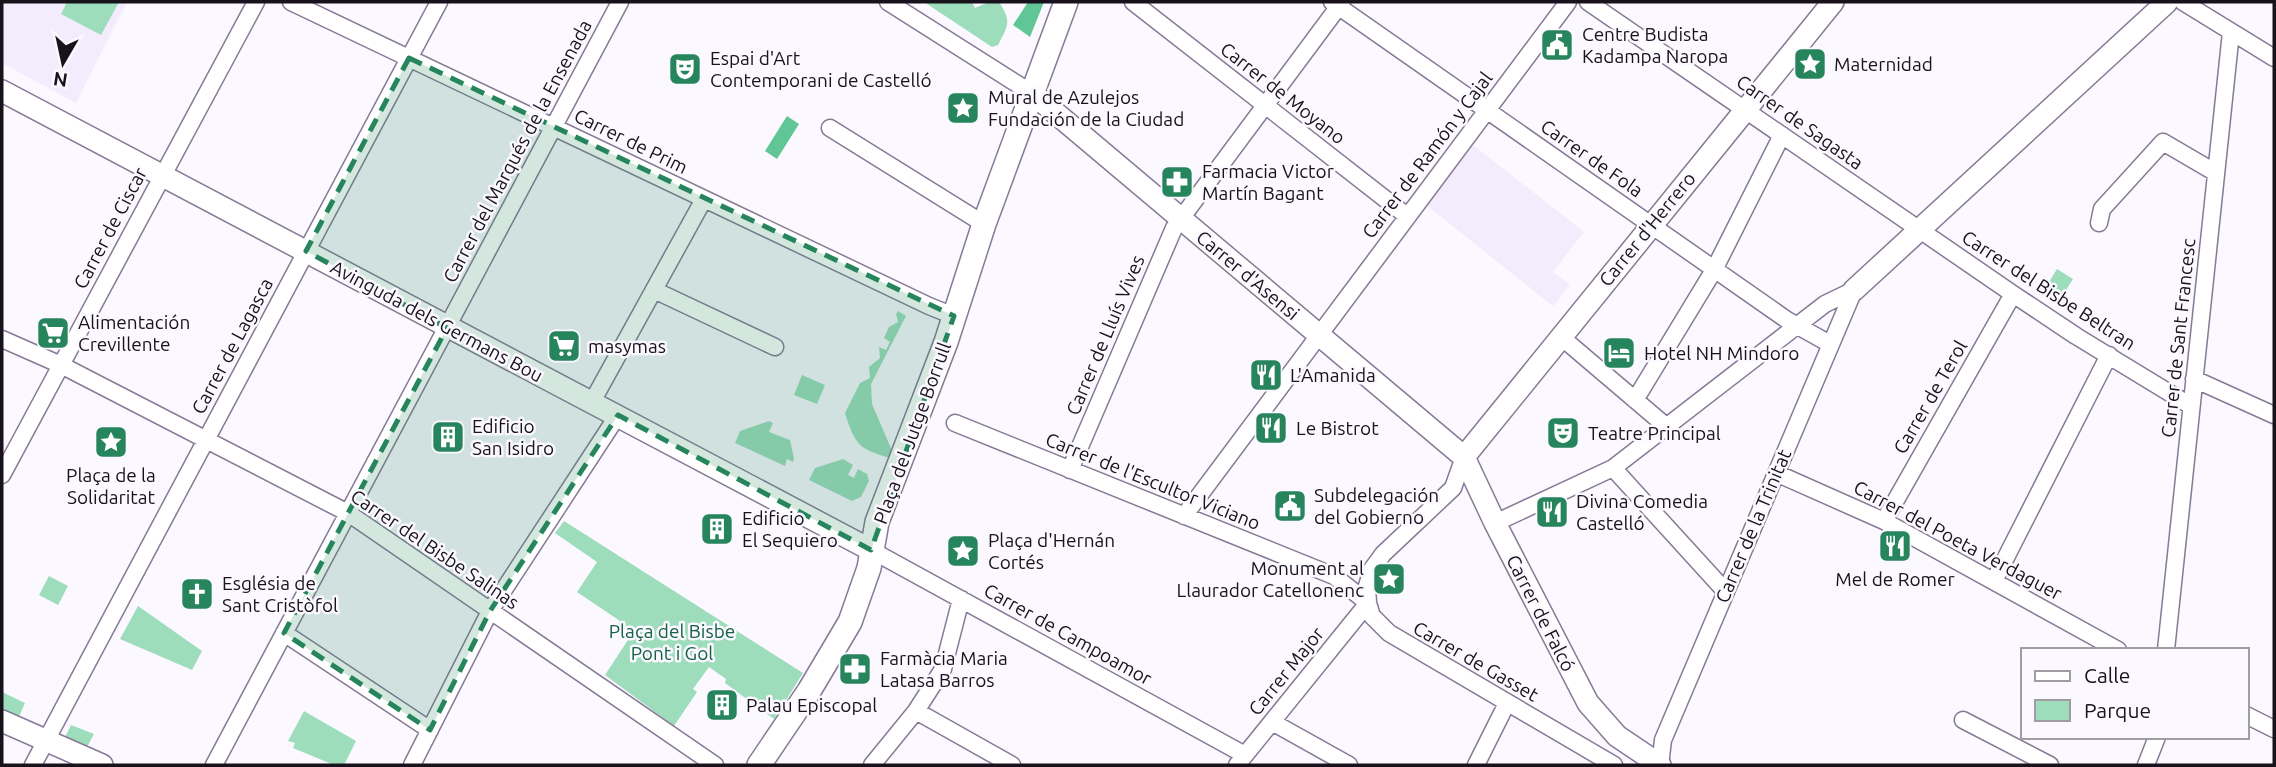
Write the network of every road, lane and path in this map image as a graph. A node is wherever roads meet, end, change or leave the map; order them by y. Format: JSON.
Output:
{"nodes":[{"id":1,"x":257,"y":2,"type":"edge"},
{"id":2,"x":291,"y":2,"type":"edge"},
{"id":3,"x":439,"y":2,"type":"edge"},
{"id":4,"x":620,"y":2,"type":"edge"},
{"id":5,"x":888,"y":2,"type":"edge"},
{"id":6,"x":1066,"y":2,"type":"edge"},
{"id":7,"x":1133,"y":2,"type":"edge"},
{"id":8,"x":1568,"y":2,"type":"edge"},
{"id":9,"x":1588,"y":2,"type":"edge"},
{"id":10,"x":1833,"y":2,"type":"edge"},
{"id":11,"x":2167,"y":2,"type":"edge"},
{"id":12,"x":2183,"y":2,"type":"edge"},
{"id":13,"x":1338,"y":3,"type":"edge"},
{"id":14,"x":2231,"y":32,"type":"junction"},
{"id":15,"x":410,"y":58,"type":"junction"},
{"id":16,"x":2274,"y":58,"type":"edge"},
{"id":17,"x":2,"y":91,"type":"edge"},
{"id":18,"x":1033,"y":94,"type":"junction"},
{"id":19,"x":1266,"y":105,"type":"junction"},
{"id":20,"x":1745,"y":109,"type":"junction"},
{"id":21,"x":1487,"y":110,"type":"junction"},
{"id":22,"x":553,"y":127,"type":"junction"},
{"id":23,"x":830,"y":128,"type":"dead end"},
{"id":24,"x":1782,"y":135,"type":"junction"},
{"id":25,"x":2216,"y":173,"type":"junction"},
{"id":26,"x":162,"y":176,"type":"junction"},
{"id":27,"x":704,"y":199,"type":"junction"},
{"id":28,"x":1407,"y":216,"type":"junction"},
{"id":29,"x":1181,"y":219,"type":"junction"},
{"id":30,"x":2099,"y":223,"type":"dead end"},
{"id":31,"x":984,"y":225,"type":"junction"},
{"id":32,"x":1651,"y":225,"type":"junction"},
{"id":33,"x":1919,"y":230,"type":"junction"},
{"id":34,"x":306,"y":251,"type":"junction"},
{"id":35,"x":1714,"y":270,"type":"junction"},
{"id":36,"x":654,"y":290,"type":"junction"},
{"id":37,"x":1854,"y":290,"type":"junction"},
{"id":38,"x":2013,"y":294,"type":"junction"},
{"id":39,"x":954,"y":316,"type":"junction"},
{"id":40,"x":1796,"y":327,"type":"junction"},
{"id":41,"x":446,"y":328,"type":"junction"},
{"id":42,"x":1318,"y":334,"type":"junction"},
{"id":43,"x":1560,"y":336,"type":"junction"},
{"id":44,"x":2,"y":339,"type":"edge"},
{"id":45,"x":1830,"y":344,"type":"junction"},
{"id":46,"x":775,"y":347,"type":"dead end"},
{"id":47,"x":2109,"y":355,"type":"junction"},
{"id":48,"x":61,"y":365,"type":"junction"},
{"id":49,"x":2194,"y":379,"type":"junction"},
{"id":50,"x":1635,"y":400,"type":"junction"},
{"id":51,"x":592,"y":402,"type":"junction"},
{"id":52,"x":2191,"y":406,"type":"junction"},
{"id":53,"x":618,"y":415,"type":"junction"},
{"id":54,"x":2274,"y":415,"type":"edge"},
{"id":55,"x":955,"y":424,"type":"dead end"},
{"id":56,"x":1667,"y":427,"type":"junction"},
{"id":57,"x":205,"y":441,"type":"junction"},
{"id":58,"x":1464,"y":457,"type":"junction"},
{"id":59,"x":1613,"y":468,"type":"junction"},
{"id":60,"x":1070,"y":470,"type":"junction"},
{"id":61,"x":1776,"y":473,"type":"junction"},
{"id":62,"x":2,"y":475,"type":"edge"},
{"id":63,"x":348,"y":513,"type":"junction"},
{"id":64,"x":1184,"y":516,"type":"junction"},
{"id":65,"x":1884,"y":521,"type":"junction"},
{"id":66,"x":1495,"y":523,"type":"junction"},
{"id":67,"x":871,"y":550,"type":"junction"},
{"id":68,"x":1994,"y":581,"type":"junction"},
{"id":69,"x":1726,"y":592,"type":"junction"},
{"id":70,"x":961,"y":599,"type":"junction"},
{"id":71,"x":1368,"y":603,"type":"junction"},
{"id":72,"x":490,"y":611,"type":"junction"},
{"id":73,"x":284,"y":633,"type":"junction"},
{"id":74,"x":2114,"y":648,"type":"edge"},
{"id":75,"x":2166,"y":648,"type":"edge"},
{"id":76,"x":1507,"y":703,"type":"junction"},
{"id":77,"x":916,"y":711,"type":"junction"},
{"id":78,"x":2248,"y":717,"type":"edge"},
{"id":79,"x":1963,"y":720,"type":"dead end"},
{"id":80,"x":2,"y":721,"type":"edge"},
{"id":81,"x":1272,"y":722,"type":"junction"},
{"id":82,"x":2274,"y":729,"type":"edge"},
{"id":83,"x":430,"y":730,"type":"junction"},
{"id":84,"x":2156,"y":739,"type":"edge"},
{"id":85,"x":46,"y":740,"type":"junction"},
{"id":86,"x":1241,"y":760,"type":"edge"},
{"id":87,"x":33,"y":765,"type":"edge"},
{"id":88,"x":102,"y":765,"type":"edge"},
{"id":89,"x":214,"y":765,"type":"edge"},
{"id":90,"x":412,"y":765,"type":"edge"},
{"id":91,"x":715,"y":765,"type":"edge"},
{"id":92,"x":759,"y":765,"type":"edge"},
{"id":93,"x":872,"y":765,"type":"edge"},
{"id":94,"x":1012,"y":765,"type":"edge"},
{"id":95,"x":1349,"y":765,"type":"edge"},
{"id":96,"x":1476,"y":765,"type":"edge"},
{"id":97,"x":1614,"y":765,"type":"edge"},
{"id":98,"x":1660,"y":765,"type":"edge"},
{"id":99,"x":2050,"y":765,"type":"edge"},
{"id":100,"x":2146,"y":765,"type":"edge"}],
"edges":[{"from":1,"to":26,"type":"street","name":"Carrer de Ciscar"},
{"from":2,"to":15,"type":"street","name":"Carrer de Prim"},
{"from":3,"to":15,"type":"street","name":"Carrer de Lagasca"},
{"from":4,"to":22,"type":"street","name":"Carrer del Marqués de la Ensenada"},
{"from":5,"to":18,"type":"street"},
{"from":6,"to":18,"type":"main road","name":"Plaça del Jutge Borrull"},
{"from":7,"to":19,"type":"street","name":"Carrer de Moyano"},
{"from":8,"to":21,"type":"street","name":"Carrer de Ramón y Cajal"},
{"from":9,"to":20,"type":"street","name":"Carrer de Sagasta"},
{"from":10,"to":20,"type":"street","name":"Carrer d'Herrero"},
{"from":11,"to":33,"type":"street","name":"Carrer de la Trinitat"},
{"from":12,"to":14,"type":"street"},
{"from":13,"to":19,"type":"street","name":"Carrer de Lluís Vives"},
{"from":13,"to":21,"type":"street","name":"Carrer de Fola"},
{"from":14,"to":16,"type":"street"},
{"from":14,"to":25,"type":"street","name":"Carrer de Sant Francesc"},
{"from":15,"to":22,"type":"street","name":"Carrer de Prim"},
{"from":15,"to":34,"type":"street","name":"Carrer de Lagasca"},
{"from":17,"to":26,"type":"street","name":"Avinguda dels Germans Bou"},
{"from":18,"to":29,"type":"street","name":"Carrer d'Asensi"},
{"from":18,"to":31,"type":"main road","name":"Plaça del Jutge Borrull"},
{"from":19,"to":28,"type":"street","name":"Carrer de Moyano"},
{"from":19,"to":29,"type":"street","name":"Carrer de Lluís Vives"},
{"from":20,"to":24,"type":"street","name":"Carrer de Sagasta"},
{"from":20,"to":32,"type":"street","name":"Carrer d'Herrero"},
{"from":21,"to":28,"type":"street","name":"Carrer de Ramón y Cajal"},
{"from":21,"to":32,"type":"street","name":"Carrer de Fola"},
{"from":22,"to":27,"type":"street","name":"Carrer de Prim"},
{"from":22,"to":41,"type":"street","name":"Carrer del Marqués de la Ensenada"},
{"from":23,"to":31,"type":"street"},
{"from":24,"to":33,"type":"street","name":"Carrer de Sagasta"},
{"from":24,"to":35,"type":"street"},
{"from":25,"to":30,"type":"street"},
{"from":25,"to":49,"type":"street","name":"Carrer de Sant Francesc"},
{"from":26,"to":34,"type":"street","name":"Avinguda dels Germans Bou"},
{"from":26,"to":48,"type":"street","name":"Carrer de Ciscar"},
{"from":27,"to":36,"type":"street"},
{"from":27,"to":39,"type":"street","name":"Carrer de Prim"},
{"from":28,"to":42,"type":"street","name":"Carrer de Ramón y Cajal"},
{"from":29,"to":42,"type":"street","name":"Carrer d'Asensi"},
{"from":29,"to":60,"type":"street","name":"Carrer de Lluís Vives"},
{"from":31,"to":39,"type":"main road","name":"Plaça del Jutge Borrull"},
{"from":32,"to":35,"type":"street","name":"Carrer de Fola"},
{"from":32,"to":43,"type":"street","name":"Carrer d'Herrero"},
{"from":33,"to":37,"type":"street","name":"Carrer de la Trinitat"},
{"from":33,"to":38,"type":"street","name":"Carrer del Bisbe Beltran"},
{"from":34,"to":41,"type":"street","name":"Avinguda dels Germans Bou"},
{"from":34,"to":57,"type":"street","name":"Carrer de Lagasca"},
{"from":35,"to":40,"type":"street","name":"Carrer de Fola"},
{"from":35,"to":50,"type":"street"},
{"from":36,"to":46,"type":"street"},
{"from":36,"to":51,"type":"street"},
{"from":37,"to":40,"type":"street","name":"Carrer de la Trinitat"},
{"from":37,"to":45,"type":"street","name":"Carrer de la Trinitat"},
{"from":38,"to":47,"type":"street","name":"Carrer del Bisbe Beltran"},
{"from":38,"to":65,"type":"street","name":"Carrer de Terol"},
{"from":39,"to":67,"type":"main road","name":"Plaça del Jutge Borrull"},
{"from":40,"to":45,"type":"street","name":"Carrer de Fola"},
{"from":40,"to":56,"type":"street","name":"Carrer de la Trinitat"},
{"from":41,"to":51,"type":"street","name":"Avinguda dels Germans Bou"},
{"from":41,"to":63,"type":"street","name":"Carrer del Marqués de la Ensenada"},
{"from":42,"to":58,"type":"street","name":"Carrer d'Asensi"},
{"from":42,"to":64,"type":"street","name":"Carrer de Ramón y Cajal"},
{"from":43,"to":50,"type":"street"},
{"from":43,"to":58,"type":"street","name":"Carrer d'Herrero"},
{"from":44,"to":48,"type":"street","name":"Carrer del Bisbe Salinas"},
{"from":45,"to":61,"type":"street","name":"Carrer de la Trinitat"},
{"from":47,"to":52,"type":"street","name":"Carrer del Bisbe Beltran"},
{"from":47,"to":68,"type":"street"},
{"from":48,"to":57,"type":"street","name":"Carrer del Bisbe Salinas"},
{"from":48,"to":62,"type":"street","name":"Carrer de Ciscar"},
{"from":49,"to":52,"type":"street","name":"Carrer de Sant Francesc"},
{"from":49,"to":54,"type":"street"},
{"from":50,"to":56,"type":"street"},
{"from":51,"to":53,"type":"street","name":"Avinguda dels Germans Bou"},
{"from":52,"to":75,"type":"street","name":"Carrer de Sant Francesc"},
{"from":53,"to":67,"type":"street","name":"Avinguda dels Germans Bou"},
{"from":53,"to":72,"type":"street"},
{"from":55,"to":60,"type":"street","name":"Carrer de l'Escultor Viciano"},
{"from":56,"to":59,"type":"street","name":"Carrer de la Trinitat"},
{"from":57,"to":63,"type":"street","name":"Carrer del Bisbe Salinas"},
{"from":57,"to":85,"type":"street","name":"Carrer de Lagasca"},
{"from":58,"to":66,"type":"street","name":"Carrer de Falcó"},
{"from":58,"to":71,"type":"street"},
{"from":59,"to":66,"type":"street","name":"Carrer de la Trinitat"},
{"from":59,"to":69,"type":"street"},
{"from":60,"to":64,"type":"street","name":"Carrer de l'Escultor Viciano"},
{"from":61,"to":65,"type":"street","name":"Carrer del Poeta Verdaguer"},
{"from":61,"to":69,"type":"street","name":"Carrer de la Trinitat"},
{"from":63,"to":72,"type":"street","name":"Carrer del Bisbe Salinas"},
{"from":63,"to":73,"type":"street","name":"Carrer del Marqués de la Ensenada"},
{"from":64,"to":71,"type":"street","name":"Carrer de l'Escultor Viciano"},
{"from":65,"to":68,"type":"street","name":"Carrer del Poeta Verdaguer"},
{"from":66,"to":98,"type":"street","name":"Carrer de Falcó"},
{"from":67,"to":70,"type":"street","name":"Carrer de Campoamor"},
{"from":67,"to":92,"type":"main road","name":"Plaça del Jutge Borrull"},
{"from":68,"to":74,"type":"street","name":"Carrer del Poeta Verdaguer"},
{"from":69,"to":98,"type":"street","name":"Carrer de la Trinitat"},
{"from":70,"to":77,"type":"street"},
{"from":70,"to":86,"type":"street","name":"Carrer de Campoamor"},
{"from":71,"to":76,"type":"street","name":"Carrer de Gasset"},
{"from":71,"to":81,"type":"street","name":"Carrer Major"},
{"from":72,"to":83,"type":"street"},
{"from":72,"to":91,"type":"street","name":"Carrer del Bisbe Salinas"},
{"from":73,"to":83,"type":"street"},
{"from":73,"to":89,"type":"street","name":"Carrer del Marqués de la Ensenada"},
{"from":76,"to":96,"type":"street"},
{"from":76,"to":97,"type":"street","name":"Carrer de Gasset"},
{"from":77,"to":93,"type":"street"},
{"from":77,"to":94,"type":"street"},
{"from":78,"to":82,"type":"street"},
{"from":79,"to":99,"type":"street"},
{"from":80,"to":85,"type":"street"},
{"from":81,"to":86,"type":"street","name":"Carrer Major"},
{"from":81,"to":95,"type":"street"},
{"from":83,"to":90,"type":"street"},
{"from":84,"to":100,"type":"street"},
{"from":85,"to":87,"type":"street","name":"Carrer de Lagasca"},
{"from":85,"to":88,"type":"street"}]}
